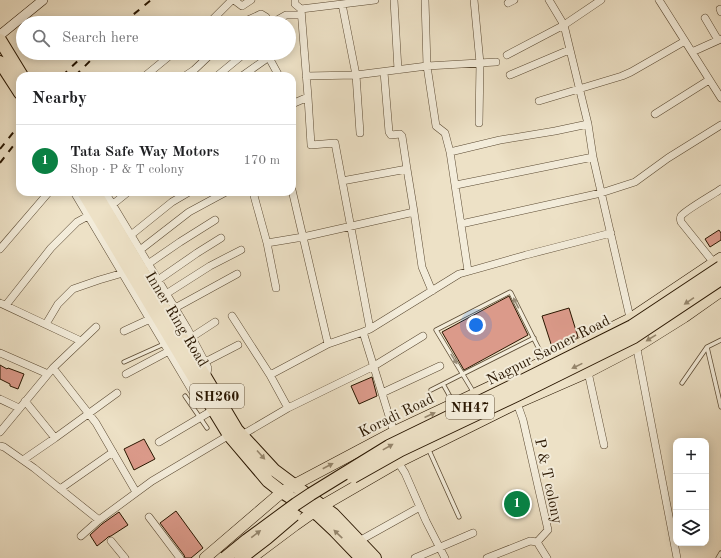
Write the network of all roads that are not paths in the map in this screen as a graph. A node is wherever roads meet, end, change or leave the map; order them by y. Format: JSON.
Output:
{"nodes":[{"id":1,"x":43,"y":0,"type":"edge"},
{"id":2,"x":233,"y":0,"type":"edge"},
{"id":3,"x":251,"y":0,"type":"edge"},
{"id":4,"x":295,"y":0,"type":"edge"},
{"id":5,"x":375,"y":0,"type":"edge"},
{"id":6,"x":394,"y":0,"type":"edge"},
{"id":7,"x":425,"y":0,"type":"edge"},
{"id":8,"x":474,"y":0,"type":"edge"},
{"id":9,"x":549,"y":0,"type":"edge"},
{"id":10,"x":601,"y":0,"type":"edge"},
{"id":11,"x":659,"y":0,"type":"edge"},
{"id":12,"x":364,"y":1,"type":"edge"},
{"id":13,"x":342,"y":4,"type":"junction"},
{"id":14,"x":301,"y":12,"type":"junction"},
{"id":15,"x":23,"y":16,"type":"edge"},
{"id":16,"x":216,"y":16,"type":"edge"},
{"id":17,"x":284,"y":16,"type":"edge"},
{"id":18,"x":705,"y":18,"type":"dead end"},
{"id":19,"x":16,"y":21,"type":"edge"},
{"id":20,"x":564,"y":25,"type":"junction"},
{"id":21,"x":1,"y":33,"type":"edge"},
{"id":22,"x":719,"y":39,"type":"edge"},
{"id":23,"x":685,"y":41,"type":"junction"},
{"id":24,"x":569,"y":50,"type":"junction"},
{"id":25,"x":692,"y":52,"type":"junction"},
{"id":26,"x":507,"y":55,"type":"dead end"},
{"id":27,"x":164,"y":60,"type":"edge"},
{"id":28,"x":205,"y":60,"type":"edge"},
{"id":29,"x":236,"y":60,"type":"edge"},
{"id":30,"x":262,"y":60,"type":"edge"},
{"id":31,"x":271,"y":60,"type":"edge"},
{"id":32,"x":0,"y":62,"type":"edge"},
{"id":33,"x":480,"y":62,"type":"junction"},
{"id":34,"x":496,"y":62,"type":"dead end"},
{"id":35,"x":427,"y":66,"type":"junction"},
{"id":36,"x":398,"y":70,"type":"junction"},
{"id":37,"x":20,"y":72,"type":"edge"},
{"id":38,"x":150,"y":72,"type":"edge"},
{"id":39,"x":191,"y":72,"type":"edge"},
{"id":40,"x":222,"y":72,"type":"edge"},
{"id":41,"x":247,"y":72,"type":"edge"},
{"id":42,"x":277,"y":72,"type":"edge"},
{"id":43,"x":384,"y":72,"type":"junction"},
{"id":44,"x":510,"y":74,"type":"dead end"},
{"id":45,"x":356,"y":75,"type":"junction"},
{"id":46,"x":306,"y":76,"type":"junction"},
{"id":47,"x":709,"y":80,"type":"junction"},
{"id":48,"x":16,"y":87,"type":"edge"},
{"id":49,"x":579,"y":89,"type":"junction"},
{"id":50,"x":308,"y":97,"type":"junction"},
{"id":51,"x":721,"y":98,"type":"edge"},
{"id":52,"x":538,"y":101,"type":"dead end"},
{"id":53,"x":296,"y":102,"type":"edge"},
{"id":54,"x":655,"y":114,"type":"dead end"},
{"id":55,"x":479,"y":123,"type":"dead end"},
{"id":56,"x":588,"y":124,"type":"junction"},
{"id":57,"x":721,"y":125,"type":"edge"},
{"id":58,"x":360,"y":133,"type":"dead end"},
{"id":59,"x":450,"y":152,"type":"junction"},
{"id":60,"x":593,"y":157,"type":"junction"},
{"id":61,"x":407,"y":169,"type":"junction"},
{"id":62,"x":342,"y":181,"type":"junction"},
{"id":63,"x":456,"y":185,"type":"junction"},
{"id":64,"x":721,"y":190,"type":"edge"},
{"id":65,"x":601,"y":193,"type":"junction"},
{"id":66,"x":46,"y":196,"type":"edge"},
{"id":67,"x":76,"y":196,"type":"edge"},
{"id":68,"x":86,"y":196,"type":"edge"},
{"id":69,"x":97,"y":196,"type":"edge"},
{"id":70,"x":107,"y":196,"type":"edge"},
{"id":71,"x":123,"y":196,"type":"edge"},
{"id":72,"x":182,"y":196,"type":"edge"},
{"id":73,"x":219,"y":196,"type":"edge"},
{"id":74,"x":254,"y":196,"type":"edge"},
{"id":75,"x":293,"y":196,"type":"edge"},
{"id":76,"x":112,"y":205,"type":"junction"},
{"id":77,"x":414,"y":212,"type":"junction"},
{"id":78,"x":88,"y":216,"type":"junction"},
{"id":79,"x":215,"y":220,"type":"dead end"},
{"id":80,"x":461,"y":224,"type":"junction"},
{"id":81,"x":350,"y":226,"type":"junction"},
{"id":82,"x":611,"y":233,"type":"junction"},
{"id":83,"x":131,"y":235,"type":"junction"},
{"id":84,"x":303,"y":237,"type":"junction"},
{"id":85,"x":221,"y":238,"type":"dead end"},
{"id":86,"x":266,"y":243,"type":"junction"},
{"id":87,"x":0,"y":249,"type":"edge"},
{"id":88,"x":140,"y":250,"type":"junction"},
{"id":89,"x":241,"y":250,"type":"dead end"},
{"id":90,"x":719,"y":263,"type":"edge"},
{"id":91,"x":148,"y":264,"type":"junction"},
{"id":92,"x":468,"y":272,"type":"junction"},
{"id":93,"x":123,"y":273,"type":"junction"},
{"id":94,"x":237,"y":274,"type":"dead end"},
{"id":95,"x":721,"y":279,"type":"edge"},
{"id":96,"x":158,"y":280,"type":"junction"},
{"id":97,"x":276,"y":288,"type":"dead end"},
{"id":98,"x":432,"y":291,"type":"junction"},
{"id":99,"x":721,"y":292,"type":"edge"},
{"id":100,"x":156,"y":296,"type":"junction"},
{"id":101,"x":3,"y":304,"type":"edge"},
{"id":102,"x":175,"y":308,"type":"junction"},
{"id":103,"x":232,"y":316,"type":"dead end"},
{"id":104,"x":630,"y":318,"type":"junction"},
{"id":105,"x":150,"y":319,"type":"junction"},
{"id":106,"x":215,"y":322,"type":"dead end"},
{"id":107,"x":46,"y":324,"type":"junction"},
{"id":108,"x":96,"y":327,"type":"dead end"},
{"id":109,"x":367,"y":330,"type":"junction"},
{"id":110,"x":124,"y":331,"type":"dead end"},
{"id":111,"x":423,"y":336,"type":"dead end"},
{"id":112,"x":192,"y":337,"type":"junction"},
{"id":113,"x":534,"y":338,"type":"junction"},
{"id":114,"x":721,"y":340,"type":"edge"},
{"id":115,"x":82,"y":341,"type":"junction"},
{"id":116,"x":165,"y":344,"type":"junction"},
{"id":117,"x":328,"y":344,"type":"junction"},
{"id":118,"x":238,"y":345,"type":"dead end"},
{"id":119,"x":636,"y":347,"type":"junction"},
{"id":120,"x":707,"y":347,"type":"junction"},
{"id":121,"x":169,"y":351,"type":"junction"},
{"id":122,"x":0,"y":353,"type":"edge"},
{"id":123,"x":546,"y":361,"type":"junction"},
{"id":124,"x":124,"y":362,"type":"dead end"},
{"id":125,"x":205,"y":362,"type":"junction"},
{"id":126,"x":374,"y":366,"type":"junction"},
{"id":127,"x":440,"y":366,"type":"dead end"},
{"id":128,"x":53,"y":368,"type":"junction"},
{"id":129,"x":588,"y":372,"type":"junction"},
{"id":130,"x":463,"y":373,"type":"junction"},
{"id":131,"x":48,"y":374,"type":"junction"},
{"id":132,"x":126,"y":374,"type":"dead end"},
{"id":133,"x":270,"y":375,"type":"junction"},
{"id":134,"x":206,"y":378,"type":"junction"},
{"id":135,"x":682,"y":383,"type":"dead end"},
{"id":136,"x":443,"y":384,"type":"junction"},
{"id":137,"x":431,"y":390,"type":"dead end"},
{"id":138,"x":117,"y":393,"type":"dead end"},
{"id":139,"x":382,"y":393,"type":"junction"},
{"id":140,"x":475,"y":394,"type":"junction"},
{"id":141,"x":185,"y":396,"type":"dead end"},
{"id":142,"x":0,"y":399,"type":"edge"},
{"id":143,"x":26,"y":401,"type":"junction"},
{"id":144,"x":454,"y":403,"type":"junction"},
{"id":145,"x":517,"y":403,"type":"junction"},
{"id":146,"x":211,"y":406,"type":"junction"},
{"id":147,"x":721,"y":407,"type":"edge"},
{"id":148,"x":19,"y":408,"type":"junction"},
{"id":149,"x":288,"y":408,"type":"junction"},
{"id":150,"x":89,"y":414,"type":"junction"},
{"id":151,"x":200,"y":418,"type":"junction"},
{"id":152,"x":207,"y":428,"type":"dead end"},
{"id":153,"x":398,"y":430,"type":"junction"},
{"id":154,"x":0,"y":432,"type":"edge"},
{"id":155,"x":236,"y":433,"type":"junction"},
{"id":156,"x":55,"y":438,"type":"junction"},
{"id":157,"x":159,"y":442,"type":"dead end"},
{"id":158,"x":604,"y":445,"type":"dead end"},
{"id":159,"x":0,"y":446,"type":"edge"},
{"id":160,"x":423,"y":450,"type":"junction"},
{"id":161,"x":113,"y":452,"type":"junction"},
{"id":162,"x":23,"y":460,"type":"junction"},
{"id":163,"x":398,"y":462,"type":"junction"},
{"id":164,"x":294,"y":485,"type":"junction"},
{"id":165,"x":60,"y":489,"type":"junction"},
{"id":166,"x":136,"y":492,"type":"junction"},
{"id":167,"x":282,"y":492,"type":"junction"},
{"id":168,"x":270,"y":502,"type":"junction"},
{"id":169,"x":420,"y":508,"type":"junction"},
{"id":170,"x":318,"y":509,"type":"junction"},
{"id":171,"x":458,"y":516,"type":"dead end"},
{"id":172,"x":149,"y":517,"type":"dead end"},
{"id":173,"x":99,"y":520,"type":"junction"},
{"id":174,"x":295,"y":525,"type":"junction"},
{"id":175,"x":473,"y":533,"type":"dead end"},
{"id":176,"x":81,"y":536,"type":"dead end"},
{"id":177,"x":111,"y":540,"type":"dead end"},
{"id":178,"x":359,"y":541,"type":"junction"},
{"id":179,"x":537,"y":542,"type":"junction"},
{"id":180,"x":439,"y":547,"type":"junction"},
{"id":181,"x":721,"y":553,"type":"edge"},
{"id":182,"x":255,"y":557,"type":"edge"},
{"id":183,"x":125,"y":558,"type":"edge"},
{"id":184,"x":180,"y":558,"type":"edge"},
{"id":185,"x":205,"y":558,"type":"edge"},
{"id":186,"x":225,"y":558,"type":"edge"},
{"id":187,"x":241,"y":558,"type":"edge"},
{"id":188,"x":362,"y":558,"type":"edge"},
{"id":189,"x":375,"y":558,"type":"edge"},
{"id":190,"x":415,"y":558,"type":"edge"},
{"id":191,"x":445,"y":558,"type":"edge"},
{"id":192,"x":487,"y":558,"type":"edge"},
{"id":193,"x":547,"y":558,"type":"edge"},
{"id":194,"x":677,"y":558,"type":"edge"},
{"id":195,"x":718,"y":558,"type":"edge"}],
"edges":[{"from":1,"to":15,"type":"street"},
{"from":2,"to":3,"type":"street"},
{"from":2,"to":16,"type":"street"},
{"from":4,"to":14,"type":"street"},
{"from":5,"to":12,"type":"street"},
{"from":6,"to":36,"type":"street"},
{"from":7,"to":35,"type":"street"},
{"from":8,"to":33,"type":"street"},
{"from":9,"to":20,"type":"street"},
{"from":10,"to":20,"type":"street"},
{"from":11,"to":23,"type":"street"},
{"from":12,"to":13,"type":"street"},
{"from":13,"to":14,"type":"street"},
{"from":13,"to":45,"type":"street"},
{"from":14,"to":17,"type":"street"},
{"from":14,"to":46,"type":"street"},
{"from":18,"to":22,"type":"street"},
{"from":19,"to":21,"type":"street"},
{"from":20,"to":24,"type":"street"},
{"from":20,"to":26,"type":"street"},
{"from":21,"to":37,"type":"highway"},
{"from":22,"to":25,"type":"street"},
{"from":23,"to":25,"type":"street"},
{"from":23,"to":49,"type":"street"},
{"from":24,"to":44,"type":"street"},
{"from":24,"to":49,"type":"street"},
{"from":25,"to":47,"type":"street"},
{"from":27,"to":38,"type":"street"},
{"from":28,"to":39,"type":"street"},
{"from":29,"to":40,"type":"street"},
{"from":30,"to":41,"type":"street"},
{"from":31,"to":42,"type":"street"},
{"from":32,"to":48,"type":"highway"},
{"from":33,"to":34,"type":"street"},
{"from":33,"to":35,"type":"street"},
{"from":33,"to":55,"type":"street"},
{"from":35,"to":36,"type":"street"},
{"from":35,"to":59,"type":"street"},
{"from":36,"to":43,"type":"street"},
{"from":43,"to":45,"type":"street"},
{"from":43,"to":61,"type":"street"},
{"from":45,"to":46,"type":"street"},
{"from":45,"to":58,"type":"street"},
{"from":46,"to":50,"type":"street"},
{"from":47,"to":51,"type":"street"},
{"from":47,"to":54,"type":"street"},
{"from":49,"to":52,"type":"street"},
{"from":49,"to":56,"type":"street"},
{"from":50,"to":53,"type":"street"},
{"from":50,"to":62,"type":"street"},
{"from":56,"to":59,"type":"street"},
{"from":56,"to":60,"type":"street"},
{"from":57,"to":65,"type":"street"},
{"from":59,"to":63,"type":"street"},
{"from":60,"to":63,"type":"street"},
{"from":60,"to":65,"type":"street"},
{"from":61,"to":62,"type":"street"},
{"from":61,"to":77,"type":"street"},
{"from":62,"to":81,"type":"street"},
{"from":63,"to":80,"type":"street"},
{"from":64,"to":90,"type":"street"},
{"from":65,"to":80,"type":"street"},
{"from":65,"to":82,"type":"street"},
{"from":66,"to":87,"type":"street"},
{"from":67,"to":78,"type":"street"},
{"from":68,"to":100,"type":"highway","name":"Inner Ring Road","number":"SH260"},
{"from":69,"to":100,"type":"highway","name":"Inner Ring Road","number":"SH260"},
{"from":70,"to":76,"type":"street"},
{"from":71,"to":76,"type":"street"},
{"from":72,"to":83,"type":"street"},
{"from":73,"to":88,"type":"street"},
{"from":74,"to":86,"type":"street"},
{"from":75,"to":84,"type":"street"},
{"from":76,"to":83,"type":"street"},
{"from":77,"to":81,"type":"street"},
{"from":77,"to":98,"type":"street"},
{"from":78,"to":93,"type":"street"},
{"from":78,"to":101,"type":"street"},
{"from":79,"to":91,"type":"street"},
{"from":80,"to":92,"type":"street"},
{"from":81,"to":84,"type":"street"},
{"from":81,"to":109,"type":"street"},
{"from":82,"to":92,"type":"street"},
{"from":82,"to":104,"type":"street"},
{"from":83,"to":88,"type":"street"},
{"from":84,"to":86,"type":"street"},
{"from":84,"to":117,"type":"street"},
{"from":85,"to":96,"type":"street"},
{"from":86,"to":97,"type":"street"},
{"from":88,"to":91,"type":"street"},
{"from":89,"to":100,"type":"street"},
{"from":90,"to":104,"type":"main road","name":"Koradi Road","number":"NH47"},
{"from":186,"to":90,"type":"highway","name":"Nagpur Saoner Road","number":"NH47","one_way":true,"bridge":true},
{"from":91,"to":96,"type":"street"},
{"from":92,"to":98,"type":"street"},
{"from":93,"to":105,"type":"street"},
{"from":93,"to":107,"type":"street"},
{"from":94,"to":102,"type":"street"},
{"from":95,"to":187,"type":"highway","name":"Nagpur Saoner Road","number":"NH47","one_way":true,"bridge":true},
{"from":96,"to":100,"type":"street"},
{"from":98,"to":109,"type":"street"},
{"from":99,"to":119,"type":"main road","one_way":true},
{"from":100,"to":102,"type":"street"},
{"from":100,"to":134,"type":"highway","name":"Inner Ring Road","number":"SH260"},
{"from":100,"to":146,"type":"highway","name":"Inner Ring Road","number":"SH260"},
{"from":101,"to":107,"type":"street"},
{"from":102,"to":112,"type":"street"},
{"from":103,"to":133,"type":"street"},
{"from":104,"to":119,"type":"street"},
{"from":104,"to":123,"type":"main road","name":"Koradi Road","number":"NH47"},
{"from":105,"to":110,"type":"street"},
{"from":105,"to":116,"type":"street"},
{"from":106,"to":112,"type":"street"},
{"from":107,"to":115,"type":"street"},
{"from":108,"to":115,"type":"street"},
{"from":109,"to":117,"type":"street"},
{"from":109,"to":126,"type":"street"},
{"from":111,"to":126,"type":"street"},
{"from":112,"to":125,"type":"street"},
{"from":113,"to":123,"type":"lane"},
{"from":113,"to":130,"type":"lane"},
{"from":113,"to":130,"type":"lane","one_way":true},
{"from":114,"to":120,"type":"lane"},
{"from":115,"to":128,"type":"street"},
{"from":116,"to":121,"type":"street"},
{"from":116,"to":124,"type":"lane"},
{"from":117,"to":133,"type":"street"},
{"from":118,"to":125,"type":"street"},
{"from":119,"to":129,"type":"main road"},
{"from":119,"to":194,"type":"street"},
{"from":120,"to":135,"type":"lane"},
{"from":120,"to":147,"type":"lane"},
{"from":121,"to":132,"type":"street"},
{"from":121,"to":146,"type":"street"},
{"from":122,"to":131,"type":"street"},
{"from":123,"to":140,"type":"main road","name":"Koradi Road","number":"NH47"},
{"from":125,"to":134,"type":"street"},
{"from":126,"to":139,"type":"street"},
{"from":126,"to":149,"type":"street"},
{"from":127,"to":139,"type":"street"},
{"from":128,"to":131,"type":"street"},
{"from":128,"to":150,"type":"street"},
{"from":129,"to":145,"type":"main road"},
{"from":129,"to":158,"type":"street"},
{"from":130,"to":136,"type":"lane"},
{"from":130,"to":140,"type":"lane"},
{"from":131,"to":143,"type":"street"},
{"from":133,"to":149,"type":"street"},
{"from":134,"to":155,"type":"highway","name":"Inner Ring Road","number":"SH260"},
{"from":136,"to":137,"type":"lane"},
{"from":136,"to":144,"type":"lane"},
{"from":138,"to":150,"type":"street"},
{"from":139,"to":153,"type":"street"},
{"from":140,"to":144,"type":"main road","name":"Koradi Road","number":"NH47"},
{"from":141,"to":151,"type":"lane"},
{"from":142,"to":148,"type":"street"},
{"from":143,"to":148,"type":"street"},
{"from":143,"to":156,"type":"street"},
{"from":153,"to":144,"type":"main road","name":"Koradi Road","number":"NH47","one_way":true},
{"from":145,"to":160,"type":"main road"},
{"from":145,"to":179,"type":"street","name":"P & T colony"},
{"from":146,"to":151,"type":"street"},
{"from":146,"to":155,"type":"highway","name":"Inner Ring Road","number":"SH260"},
{"from":148,"to":154,"type":"street"},
{"from":149,"to":155,"type":"street"},
{"from":150,"to":156,"type":"street"},
{"from":150,"to":161,"type":"street"},
{"from":151,"to":152,"type":"lane"},
{"from":151,"to":157,"type":"street"},
{"from":153,"to":160,"type":"main road"},
{"from":164,"to":153,"type":"main road","name":"Koradi Road","number":"NH47","one_way":true},
{"from":155,"to":164,"type":"highway","name":"Inner Ring Road","number":"SH260","one_way":true},
{"from":155,"to":166,"type":"street"},
{"from":155,"to":167,"type":"highway","name":"Inner Ring Road","number":"SH260"},
{"from":156,"to":162,"type":"street"},
{"from":159,"to":162,"type":"street"},
{"from":160,"to":163,"type":"main road"},
{"from":160,"to":171,"type":"lane"},
{"from":161,"to":165,"type":"street"},
{"from":161,"to":166,"type":"street"},
{"from":162,"to":165,"type":"street"},
{"from":163,"to":169,"type":"street"},
{"from":163,"to":170,"type":"main road"},
{"from":164,"to":167,"type":"main road","number":"NH47"},
{"from":164,"to":170,"type":"highway","number":"SH260"},
{"from":165,"to":173,"type":"street"},
{"from":166,"to":173,"type":"street"},
{"from":167,"to":168,"type":"main road"},
{"from":167,"to":170,"type":"highway","number":"SH260"},
{"from":168,"to":174,"type":"main road"},
{"from":168,"to":185,"type":"main road"},
{"from":169,"to":178,"type":"street"},
{"from":169,"to":180,"type":"street"},
{"from":170,"to":174,"type":"main road"},
{"from":170,"to":178,"type":"highway","number":"SH260"},
{"from":188,"to":170,"type":"highway","number":"SH260","one_way":true},
{"from":172,"to":184,"type":"street"},
{"from":173,"to":176,"type":"street"},
{"from":174,"to":182,"type":"main road"},
{"from":175,"to":180,"type":"street"},
{"from":177,"to":183,"type":"street"},
{"from":178,"to":189,"type":"highway","number":"SH260"},
{"from":179,"to":192,"type":"street"},
{"from":179,"to":193,"type":"street","name":"P & T colony"},
{"from":180,"to":190,"type":"street"},
{"from":180,"to":191,"type":"street"},
{"from":181,"to":195,"type":"lane"}]}
